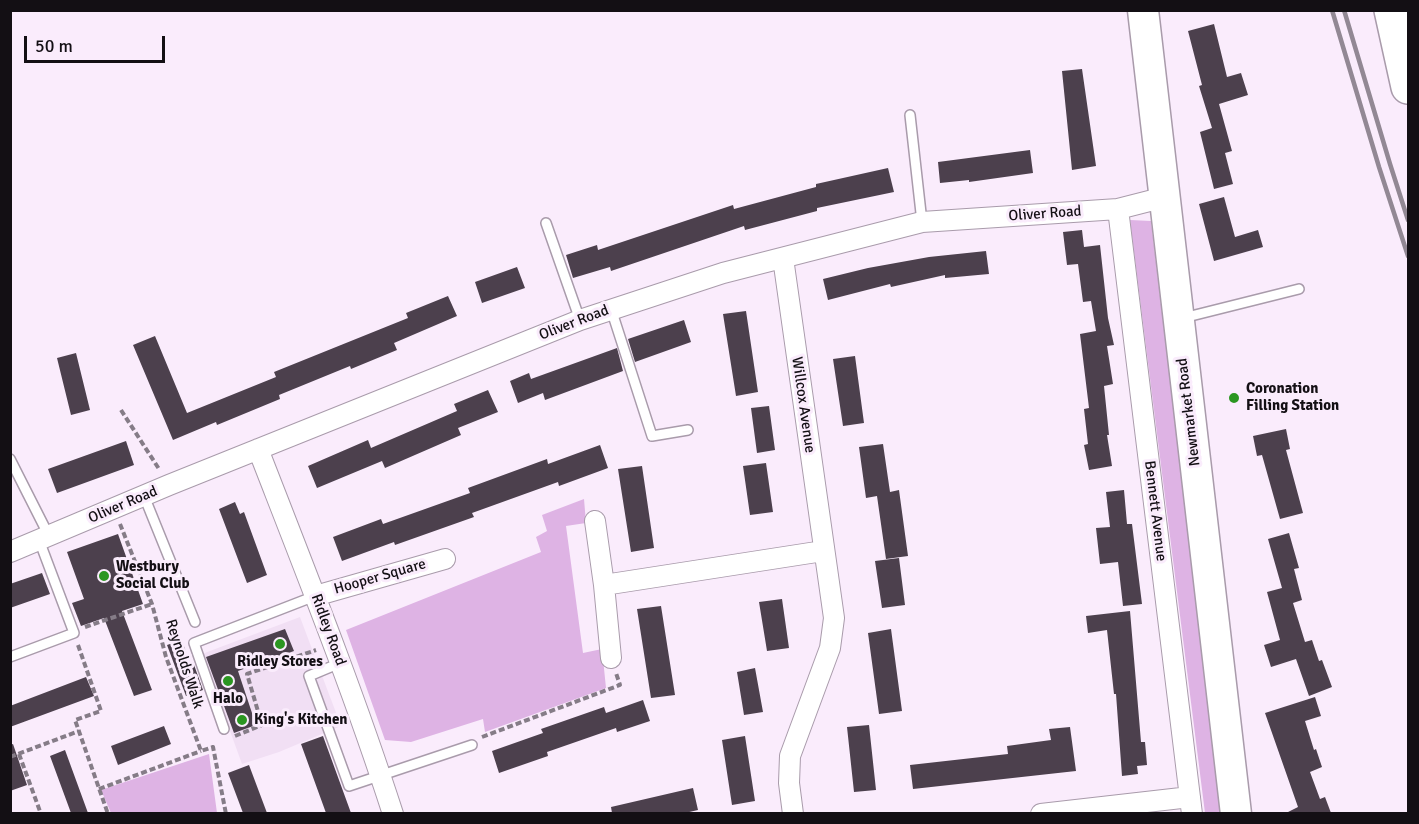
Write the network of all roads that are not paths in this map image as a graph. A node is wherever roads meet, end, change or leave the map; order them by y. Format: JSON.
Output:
{"nodes":[{"id":1,"x":1143,"y":10,"type":"edge"},
{"id":2,"x":1391,"y":10,"type":"edge"},
{"id":3,"x":1408,"y":87,"type":"edge"},
{"id":4,"x":910,"y":115,"type":"dead end"},
{"id":5,"x":1165,"y":197,"type":"junction"},
{"id":6,"x":1118,"y":209,"type":"junction"},
{"id":7,"x":922,"y":222,"type":"junction"},
{"id":8,"x":546,"y":223,"type":"dead end"},
{"id":9,"x":783,"y":258,"type":"junction"},
{"id":10,"x":1299,"y":289,"type":"dead end"},
{"id":11,"x":611,"y":309,"type":"junction"},
{"id":12,"x":1178,"y":319,"type":"junction"},
{"id":13,"x":580,"y":320,"type":"junction"},
{"id":14,"x":688,"y":430,"type":"dead end"},
{"id":15,"x":258,"y":449,"type":"junction"},
{"id":16,"x":10,"y":459,"type":"edge"},
{"id":17,"x":144,"y":496,"type":"junction"},
{"id":18,"x":595,"y":521,"type":"dead end"},
{"id":19,"x":44,"y":538,"type":"junction"},
{"id":20,"x":823,"y":551,"type":"junction"},
{"id":21,"x":10,"y":552,"type":"edge"},
{"id":22,"x":445,"y":559,"type":"dead end"},
{"id":23,"x":604,"y":585,"type":"junction"},
{"id":24,"x":315,"y":596,"type":"junction"},
{"id":25,"x":195,"y":622,"type":"dead end"},
{"id":26,"x":10,"y":657,"type":"edge"},
{"id":27,"x":611,"y":658,"type":"road end"},
{"id":28,"x":340,"y":663,"type":"junction"},
{"id":29,"x":224,"y":729,"type":"dead end"},
{"id":30,"x":472,"y":745,"type":"road end"},
{"id":31,"x":381,"y":776,"type":"junction"},
{"id":32,"x":1191,"y":805,"type":"edge"},
{"id":33,"x":393,"y":813,"type":"edge"},
{"id":34,"x":793,"y":813,"type":"edge"},
{"id":35,"x":1041,"y":813,"type":"edge"},
{"id":36,"x":1236,"y":813,"type":"edge"}],
"edges":[{"from":1,"to":5,"type":"main road","name":"Newmarket Road"},
{"from":2,"to":3,"type":"highway"},
{"from":4,"to":7,"type":"lane"},
{"from":5,"to":6,"type":"street","name":"Oliver Road"},
{"from":5,"to":12,"type":"main road","name":"Newmarket Road"},
{"from":6,"to":7,"type":"street","name":"Oliver Road"},
{"from":6,"to":32,"type":"street","name":"Bennett Avenue"},
{"from":7,"to":9,"type":"street","name":"Oliver Road"},
{"from":8,"to":13,"type":"lane"},
{"from":9,"to":11,"type":"street","name":"Oliver Road"},
{"from":9,"to":20,"type":"street","name":"Willcox Avenue"},
{"from":10,"to":12,"type":"lane"},
{"from":11,"to":13,"type":"street","name":"Oliver Road"},
{"from":11,"to":14,"type":"lane"},
{"from":12,"to":36,"type":"main road","name":"Newmarket Road"},
{"from":13,"to":15,"type":"street","name":"Oliver Road"},
{"from":15,"to":17,"type":"street","name":"Oliver Road"},
{"from":15,"to":24,"type":"street","name":"Ridley Road"},
{"from":16,"to":19,"type":"lane"},
{"from":17,"to":19,"type":"street","name":"Oliver Road"},
{"from":17,"to":25,"type":"lane"},
{"from":18,"to":23,"type":"street"},
{"from":19,"to":21,"type":"street","name":"Oliver Road"},
{"from":19,"to":26,"type":"lane"},
{"from":20,"to":23,"type":"street"},
{"from":20,"to":34,"type":"street","name":"Willcox Avenue"},
{"from":22,"to":24,"type":"street","name":"Hooper Square"},
{"from":23,"to":27,"type":"street"},
{"from":24,"to":28,"type":"street","name":"Ridley Road"},
{"from":24,"to":29,"type":"lane"},
{"from":28,"to":31,"type":"street","name":"Ridley Road"},
{"from":28,"to":31,"type":"lane"},
{"from":30,"to":31,"type":"lane"},
{"from":31,"to":33,"type":"street","name":"Ridley Road"},
{"from":32,"to":35,"type":"street"}]}
